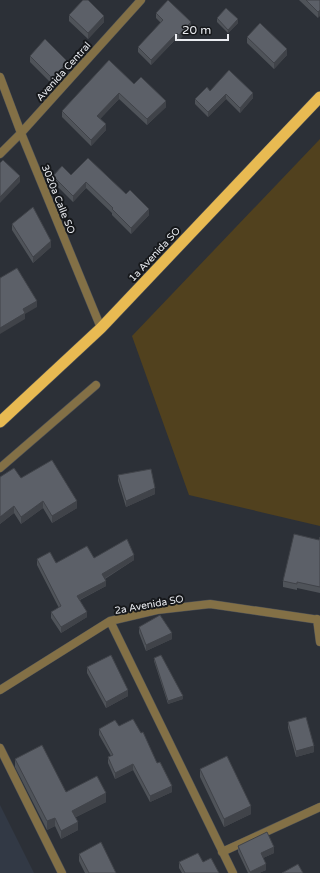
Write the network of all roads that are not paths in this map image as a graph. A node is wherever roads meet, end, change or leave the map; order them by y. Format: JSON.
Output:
{"nodes":[{"id":1,"x":141,"y":0,"type":"edge"},
{"id":2,"x":0,"y":77,"type":"edge"},
{"id":3,"x":320,"y":97,"type":"edge"},
{"id":4,"x":21,"y":133,"type":"junction"},
{"id":5,"x":0,"y":154,"type":"edge"},
{"id":6,"x":101,"y":328,"type":"junction"},
{"id":7,"x":96,"y":385,"type":"dead end"},
{"id":8,"x":0,"y":422,"type":"edge"},
{"id":9,"x":0,"y":468,"type":"edge"},
{"id":10,"x":319,"y":619,"type":"edge"},
{"id":11,"x":110,"y":621,"type":"junction"},
{"id":12,"x":320,"y":642,"type":"edge"},
{"id":13,"x":0,"y":690,"type":"edge"},
{"id":14,"x":0,"y":748,"type":"edge"},
{"id":15,"x":320,"y":807,"type":"edge"},
{"id":16,"x":222,"y":852,"type":"junction"},
{"id":17,"x":62,"y":873,"type":"edge"},
{"id":18,"x":232,"y":873,"type":"edge"}],
"edges":[{"from":1,"to":4,"type":"street","name":"Avenida Central"},
{"from":2,"to":4,"type":"street","name":"3020a Calle SO"},
{"from":3,"to":6,"type":"highway","name":"1a Avenida SO"},
{"from":4,"to":5,"type":"street","name":"Avenida Central"},
{"from":4,"to":6,"type":"street","name":"3020a Calle SO"},
{"from":6,"to":8,"type":"highway","name":"1a Avenida SO"},
{"from":7,"to":9,"type":"street"},
{"from":10,"to":11,"type":"street","name":"2a Avenida SO"},
{"from":10,"to":12,"type":"street"},
{"from":11,"to":13,"type":"street","name":"2a Avenida SO"},
{"from":11,"to":16,"type":"street"},
{"from":14,"to":17,"type":"street"},
{"from":15,"to":16,"type":"street"},
{"from":16,"to":18,"type":"street"}]}
